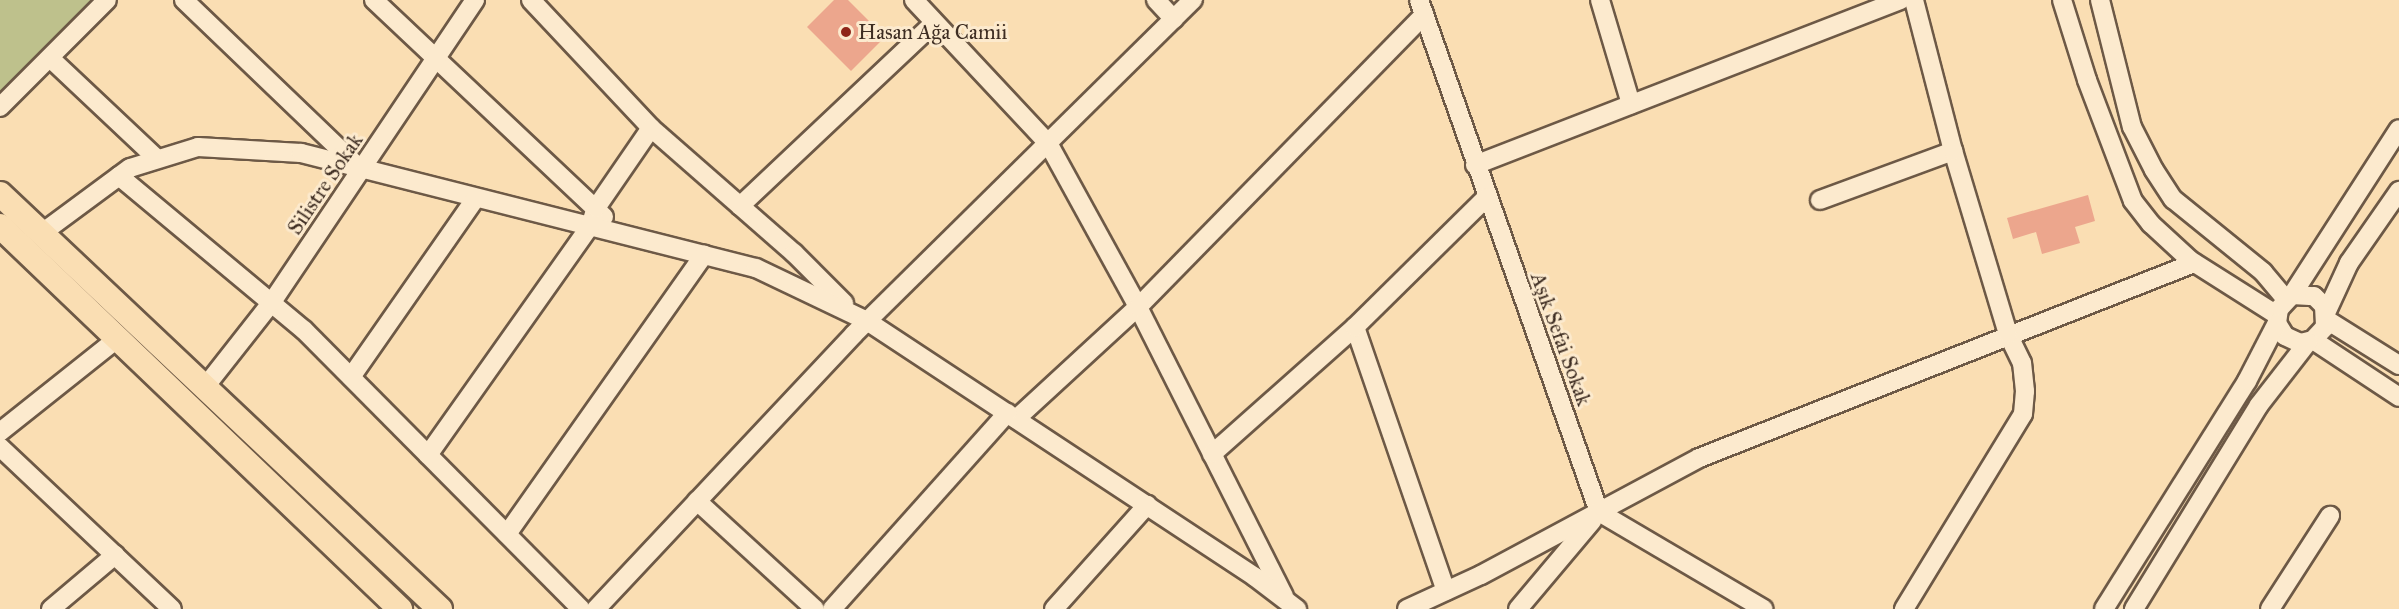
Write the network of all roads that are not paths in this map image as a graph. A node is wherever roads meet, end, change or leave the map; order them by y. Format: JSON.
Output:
{"nodes":[{"id":1,"x":107,"y":0,"type":"edge"},
{"id":2,"x":184,"y":0,"type":"edge"},
{"id":3,"x":374,"y":0,"type":"edge"},
{"id":4,"x":475,"y":0,"type":"edge"},
{"id":5,"x":531,"y":0,"type":"edge"},
{"id":6,"x":1156,"y":0,"type":"edge"},
{"id":7,"x":1193,"y":0,"type":"edge"},
{"id":8,"x":1600,"y":0,"type":"edge"},
{"id":9,"x":1900,"y":0,"type":"edge"},
{"id":10,"x":1914,"y":0,"type":"edge"},
{"id":11,"x":2062,"y":0,"type":"edge"},
{"id":12,"x":2100,"y":0,"type":"edge"},
{"id":13,"x":1422,"y":7,"type":"edge"},
{"id":14,"x":927,"y":8,"type":"edge"},
{"id":15,"x":1174,"y":19,"type":"junction"},
{"id":16,"x":435,"y":55,"type":"junction"},
{"id":17,"x":50,"y":58,"type":"junction"},
{"id":18,"x":1631,"y":104,"type":"junction"},
{"id":19,"x":0,"y":107,"type":"edge"},
{"id":20,"x":651,"y":128,"type":"junction"},
{"id":21,"x":2399,"y":129,"type":"edge"},
{"id":22,"x":1048,"y":143,"type":"junction"},
{"id":23,"x":1953,"y":151,"type":"junction"},
{"id":24,"x":157,"y":159,"type":"junction"},
{"id":25,"x":1475,"y":165,"type":"junction"},
{"id":26,"x":361,"y":170,"type":"junction"},
{"id":27,"x":119,"y":176,"type":"junction"},
{"id":28,"x":2399,"y":190,"type":"edge"},
{"id":29,"x":0,"y":194,"type":"edge"},
{"id":30,"x":476,"y":198,"type":"junction"},
{"id":31,"x":1486,"y":198,"type":"junction"},
{"id":32,"x":1820,"y":200,"type":"dead end"},
{"id":33,"x":740,"y":206,"type":"junction"},
{"id":34,"x":596,"y":208,"type":"junction"},
{"id":35,"x":0,"y":226,"type":"edge"},
{"id":36,"x":590,"y":226,"type":"junction"},
{"id":37,"x":42,"y":233,"type":"junction"},
{"id":38,"x":623,"y":235,"type":"junction"},
{"id":39,"x":704,"y":255,"type":"junction"},
{"id":40,"x":2194,"y":263,"type":"junction"},
{"id":41,"x":272,"y":302,"type":"junction"},
{"id":42,"x":1138,"y":307,"type":"junction"},
{"id":43,"x":2283,"y":308,"type":"junction"},
{"id":44,"x":2326,"y":317,"type":"junction"},
{"id":45,"x":861,"y":318,"type":"junction"},
{"id":46,"x":1355,"y":327,"type":"junction"},
{"id":47,"x":2008,"y":334,"type":"junction"},
{"id":48,"x":118,"y":338,"type":"junction"},
{"id":49,"x":2310,"y":341,"type":"junction"},
{"id":50,"x":2399,"y":365,"type":"edge"},
{"id":51,"x":351,"y":377,"type":"junction"},
{"id":52,"x":205,"y":387,"type":"junction"},
{"id":53,"x":2399,"y":397,"type":"edge"},
{"id":54,"x":1012,"y":416,"type":"junction"},
{"id":55,"x":0,"y":432,"type":"edge"},
{"id":56,"x":0,"y":447,"type":"edge"},
{"id":57,"x":1212,"y":454,"type":"junction"},
{"id":58,"x":428,"y":455,"type":"junction"},
{"id":59,"x":697,"y":501,"type":"junction"},
{"id":60,"x":1147,"y":505,"type":"junction"},
{"id":61,"x":1599,"y":512,"type":"junction"},
{"id":62,"x":2330,"y":516,"type":"dead end"},
{"id":63,"x":507,"y":534,"type":"junction"},
{"id":64,"x":115,"y":555,"type":"junction"},
{"id":65,"x":1446,"y":591,"type":"junction"},
{"id":66,"x":1734,"y":602,"type":"edge"},
{"id":67,"x":1288,"y":607,"type":"edge"},
{"id":68,"x":51,"y":609,"type":"edge"},
{"id":69,"x":172,"y":609,"type":"edge"},
{"id":70,"x":400,"y":609,"type":"edge"},
{"id":71,"x":440,"y":609,"type":"edge"},
{"id":72,"x":581,"y":609,"type":"edge"},
{"id":73,"x":596,"y":609,"type":"edge"},
{"id":74,"x":816,"y":609,"type":"edge"},
{"id":75,"x":832,"y":609,"type":"edge"},
{"id":76,"x":1054,"y":609,"type":"edge"},
{"id":77,"x":1407,"y":609,"type":"edge"},
{"id":78,"x":1518,"y":609,"type":"edge"},
{"id":79,"x":1764,"y":609,"type":"edge"},
{"id":80,"x":1904,"y":609,"type":"edge"},
{"id":81,"x":2104,"y":609,"type":"edge"},
{"id":82,"x":2134,"y":609,"type":"edge"},
{"id":83,"x":2270,"y":609,"type":"edge"}],
"edges":[{"from":1,"to":17,"type":"street"},
{"from":2,"to":26,"type":"street"},
{"from":3,"to":16,"type":"street"},
{"from":4,"to":16,"type":"street","name":"Silistre Sokak"},
{"from":5,"to":20,"type":"street"},
{"from":6,"to":15,"type":"street"},
{"from":7,"to":15,"type":"street"},
{"from":8,"to":18,"type":"street"},
{"from":9,"to":18,"type":"street"},
{"from":10,"to":23,"type":"street"},
{"from":11,"to":40,"type":"street"},
{"from":12,"to":43,"type":"street"},
{"from":13,"to":25,"type":"street","name":"Aşık Sefai Sokak"},
{"from":13,"to":42,"type":"street"},
{"from":14,"to":22,"type":"street"},
{"from":14,"to":33,"type":"street"},
{"from":15,"to":22,"type":"street"},
{"from":16,"to":26,"type":"street","name":"Silistre Sokak"},
{"from":16,"to":34,"type":"street"},
{"from":17,"to":19,"type":"street"},
{"from":17,"to":24,"type":"street"},
{"from":18,"to":25,"type":"street"},
{"from":20,"to":33,"type":"street"},
{"from":20,"to":34,"type":"street"},
{"from":21,"to":43,"type":"street"},
{"from":22,"to":42,"type":"street"},
{"from":22,"to":45,"type":"street"},
{"from":23,"to":32,"type":"street"},
{"from":23,"to":47,"type":"street"},
{"from":24,"to":26,"type":"street"},
{"from":24,"to":27,"type":"street"},
{"from":25,"to":31,"type":"street","name":"Aşık Sefai Sokak"},
{"from":26,"to":30,"type":"street"},
{"from":26,"to":41,"type":"street","name":"Silistre Sokak"},
{"from":27,"to":37,"type":"street"},
{"from":27,"to":41,"type":"street"},
{"from":28,"to":44,"type":"street"},
{"from":29,"to":37,"type":"main road"},
{"from":30,"to":36,"type":"street"},
{"from":30,"to":51,"type":"street"},
{"from":31,"to":46,"type":"street"},
{"from":31,"to":61,"type":"street","name":"Aşık Sefai Sokak"},
{"from":33,"to":45,"type":"street"},
{"from":34,"to":36,"type":"street"},
{"from":34,"to":38,"type":"street"},
{"from":35,"to":48,"type":"main road"},
{"from":36,"to":38,"type":"street"},
{"from":36,"to":58,"type":"street"},
{"from":37,"to":52,"type":"main road"},
{"from":38,"to":39,"type":"street"},
{"from":39,"to":45,"type":"street"},
{"from":39,"to":63,"type":"street"},
{"from":40,"to":43,"type":"street"},
{"from":40,"to":47,"type":"street"},
{"from":41,"to":51,"type":"street"},
{"from":41,"to":52,"type":"street","name":"Silistre Sokak"},
{"from":42,"to":54,"type":"street"},
{"from":42,"to":57,"type":"street"},
{"from":43,"to":44,"type":"street"},
{"from":43,"to":49,"type":"street"},
{"from":43,"to":81,"type":"street"},
{"from":44,"to":49,"type":"street"},
{"from":44,"to":50,"type":"street"},
{"from":45,"to":54,"type":"street"},
{"from":45,"to":59,"type":"street"},
{"from":46,"to":57,"type":"street"},
{"from":46,"to":65,"type":"street"},
{"from":47,"to":61,"type":"street"},
{"from":47,"to":80,"type":"street"},
{"from":48,"to":55,"type":"street"},
{"from":48,"to":70,"type":"main road"},
{"from":49,"to":53,"type":"street"},
{"from":49,"to":82,"type":"street"},
{"from":51,"to":58,"type":"street"},
{"from":52,"to":71,"type":"main road"},
{"from":54,"to":60,"type":"street"},
{"from":54,"to":75,"type":"street"},
{"from":56,"to":64,"type":"street"},
{"from":57,"to":67,"type":"street"},
{"from":58,"to":63,"type":"street"},
{"from":59,"to":73,"type":"street"},
{"from":59,"to":74,"type":"street"},
{"from":60,"to":67,"type":"street"},
{"from":60,"to":76,"type":"street"},
{"from":61,"to":65,"type":"street"},
{"from":61,"to":66,"type":"street"},
{"from":61,"to":78,"type":"street"},
{"from":62,"to":83,"type":"street"},
{"from":63,"to":72,"type":"street"},
{"from":64,"to":68,"type":"street"},
{"from":64,"to":69,"type":"street"},
{"from":65,"to":77,"type":"street"},
{"from":66,"to":79,"type":"street"}]}
